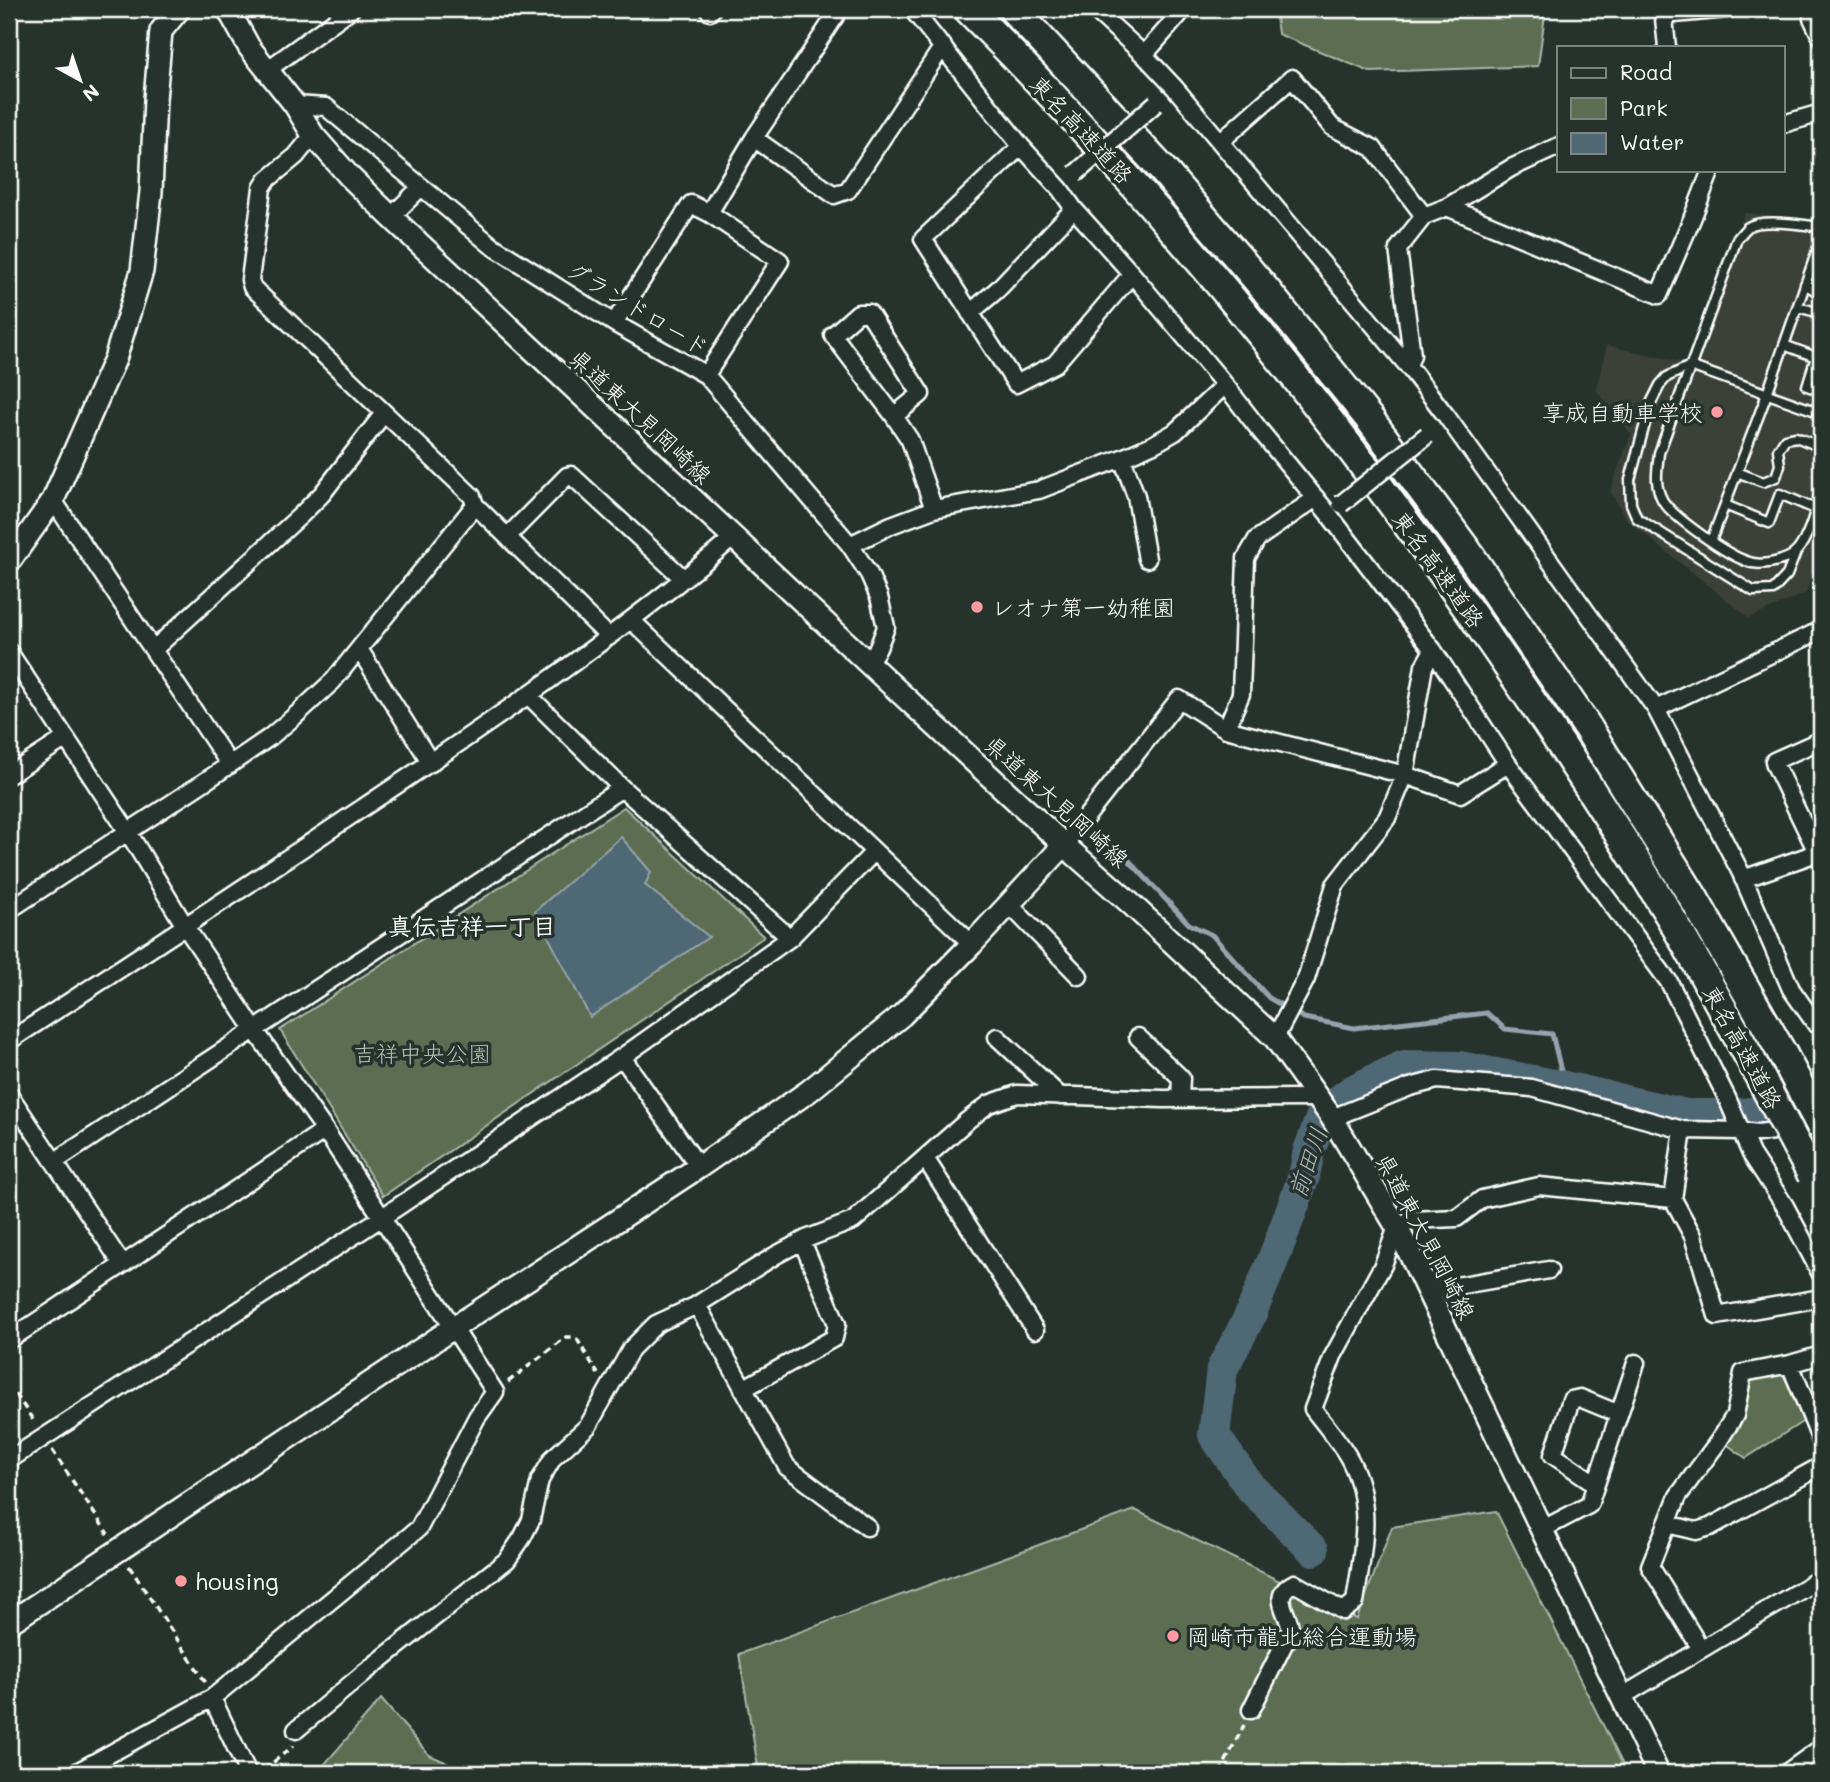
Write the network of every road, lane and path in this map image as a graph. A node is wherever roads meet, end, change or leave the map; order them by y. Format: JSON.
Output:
{"nodes":[{"id":1,"x":178,"y":9,"type":"edge"},
{"id":2,"x":228,"y":9,"type":"edge"},
{"id":3,"x":351,"y":9,"type":"edge"},
{"id":4,"x":839,"y":9,"type":"edge"},
{"id":5,"x":912,"y":9,"type":"edge"},
{"id":6,"x":968,"y":9,"type":"edge"},
{"id":7,"x":1013,"y":9,"type":"edge"},
{"id":8,"x":1094,"y":9,"type":"edge"},
{"id":9,"x":1184,"y":9,"type":"edge"},
{"id":10,"x":1728,"y":9,"type":"edge"},
{"id":11,"x":1814,"y":9,"type":"edge"},
{"id":12,"x":1663,"y":12,"type":"edge"},
{"id":13,"x":1821,"y":37,"type":"edge"},
{"id":14,"x":1667,"y":46,"type":"edge"},
{"id":15,"x":943,"y":47,"type":"junction"},
{"id":16,"x":1144,"y":55,"type":"junction"},
{"id":17,"x":267,"y":69,"type":"junction"},
{"id":18,"x":1175,"y":88,"type":"junction"},
{"id":19,"x":295,"y":105,"type":"junction"},
{"id":20,"x":1821,"y":113,"type":"edge"},
{"id":21,"x":1784,"y":124,"type":"edge"},
{"id":22,"x":313,"y":135,"type":"junction"},
{"id":23,"x":754,"y":138,"type":"junction"},
{"id":24,"x":1221,"y":141,"type":"junction"},
{"id":25,"x":1021,"y":146,"type":"junction"},
{"id":26,"x":1557,"y":147,"type":"edge"},
{"id":27,"x":1709,"y":172,"type":"edge"},
{"id":28,"x":421,"y":187,"type":"junction"},
{"id":29,"x":1060,"y":189,"type":"junction"},
{"id":30,"x":1447,"y":206,"type":"junction"},
{"id":31,"x":1074,"y":209,"type":"junction"},
{"id":32,"x":709,"y":214,"type":"junction"},
{"id":33,"x":1424,"y":216,"type":"junction"},
{"id":34,"x":391,"y":217,"type":"junction"},
{"id":35,"x":1821,"y":227,"type":"edge"},
{"id":36,"x":1821,"y":239,"type":"edge"},
{"id":37,"x":1132,"y":274,"type":"junction"},
{"id":38,"x":1805,"y":285,"type":"junction"},
{"id":39,"x":1821,"y":294,"type":"edge"},
{"id":40,"x":1797,"y":307,"type":"junction"},
{"id":41,"x":970,"y":313,"type":"junction"},
{"id":42,"x":1821,"y":313,"type":"edge"},
{"id":43,"x":614,"y":323,"type":"junction"},
{"id":44,"x":1784,"y":345,"type":"junction"},
{"id":45,"x":1408,"y":366,"type":"junction"},
{"id":46,"x":1690,"y":366,"type":"junction"},
{"id":47,"x":706,"y":375,"type":"junction"},
{"id":48,"x":1225,"y":385,"type":"junction"},
{"id":49,"x":1821,"y":391,"type":"edge"},
{"id":50,"x":1767,"y":394,"type":"junction"},
{"id":51,"x":384,"y":413,"type":"junction"},
{"id":52,"x":1821,"y":413,"type":"edge"},
{"id":53,"x":894,"y":416,"type":"junction"},
{"id":54,"x":1447,"y":417,"type":"junction"},
{"id":55,"x":1821,"y":447,"type":"edge"},
{"id":56,"x":1122,"y":458,"type":"junction"},
{"id":57,"x":1737,"y":472,"type":"junction"},
{"id":58,"x":1821,"y":491,"type":"edge"},
{"id":59,"x":1316,"y":498,"type":"junction"},
{"id":60,"x":53,"y":500,"type":"junction"},
{"id":61,"x":475,"y":505,"type":"junction"},
{"id":62,"x":1725,"y":505,"type":"junction"},
{"id":63,"x":1334,"y":508,"type":"junction"},
{"id":64,"x":934,"y":509,"type":"junction"},
{"id":65,"x":1815,"y":509,"type":"junction"},
{"id":66,"x":508,"y":536,"type":"junction"},
{"id":67,"x":734,"y":537,"type":"junction"},
{"id":68,"x":1711,"y":541,"type":"junction"},
{"id":69,"x":850,"y":545,"type":"junction"},
{"id":70,"x":1796,"y":552,"type":"junction"},
{"id":71,"x":1147,"y":559,"type":"dead end"},
{"id":72,"x":9,"y":562,"type":"edge"},
{"id":73,"x":684,"y":579,"type":"junction"},
{"id":74,"x":631,"y":620,"type":"junction"},
{"id":75,"x":609,"y":637,"type":"junction"},
{"id":76,"x":1819,"y":637,"type":"edge"},
{"id":77,"x":154,"y":649,"type":"junction"},
{"id":78,"x":359,"y":649,"type":"junction"},
{"id":79,"x":1433,"y":650,"type":"junction"},
{"id":80,"x":9,"y":652,"type":"edge"},
{"id":81,"x":868,"y":663,"type":"junction"},
{"id":82,"x":528,"y":695,"type":"junction"},
{"id":83,"x":1656,"y":709,"type":"junction"},
{"id":84,"x":1226,"y":729,"type":"junction"},
{"id":85,"x":66,"y":738,"type":"junction"},
{"id":86,"x":1821,"y":740,"type":"edge"},
{"id":87,"x":431,"y":763,"type":"junction"},
{"id":88,"x":1508,"y":764,"type":"junction"},
{"id":89,"x":230,"y":765,"type":"junction"},
{"id":90,"x":9,"y":775,"type":"edge"},
{"id":91,"x":1405,"y":775,"type":"junction"},
{"id":92,"x":622,"y":788,"type":"junction"},
{"id":93,"x":128,"y":832,"type":"junction"},
{"id":94,"x":1064,"y":845,"type":"junction"},
{"id":95,"x":1819,"y":848,"type":"edge"},
{"id":96,"x":874,"y":852,"type":"junction"},
{"id":97,"x":1744,"y":879,"type":"junction"},
{"id":98,"x":1009,"y":904,"type":"junction"},
{"id":99,"x":9,"y":910,"type":"edge"},
{"id":100,"x":185,"y":926,"type":"junction"},
{"id":101,"x":790,"y":938,"type":"junction"},
{"id":102,"x":972,"y":944,"type":"junction"},
{"id":103,"x":1079,"y":976,"type":"dead end"},
{"id":104,"x":1819,"y":1023,"type":"edge"},
{"id":105,"x":254,"y":1030,"type":"junction"},
{"id":106,"x":997,"y":1037,"type":"dead end"},
{"id":107,"x":1138,"y":1037,"type":"dead end"},
{"id":108,"x":1275,"y":1038,"type":"junction"},
{"id":109,"x":9,"y":1041,"type":"edge"},
{"id":110,"x":622,"y":1057,"type":"junction"},
{"id":111,"x":9,"y":1094,"type":"edge"},
{"id":112,"x":1060,"y":1096,"type":"junction"},
{"id":113,"x":1317,"y":1098,"type":"junction"},
{"id":114,"x":1180,"y":1099,"type":"junction"},
{"id":115,"x":1332,"y":1118,"type":"junction"},
{"id":116,"x":1821,"y":1125,"type":"edge"},
{"id":117,"x":325,"y":1130,"type":"junction"},
{"id":118,"x":1683,"y":1130,"type":"junction"},
{"id":119,"x":1741,"y":1131,"type":"junction"},
{"id":120,"x":925,"y":1158,"type":"junction"},
{"id":121,"x":54,"y":1162,"type":"junction"},
{"id":122,"x":699,"y":1167,"type":"junction"},
{"id":123,"x":1817,"y":1184,"type":"edge"},
{"id":124,"x":1673,"y":1199,"type":"junction"},
{"id":125,"x":381,"y":1218,"type":"junction"},
{"id":126,"x":1397,"y":1227,"type":"junction"},
{"id":127,"x":802,"y":1241,"type":"junction"},
{"id":128,"x":122,"y":1264,"type":"junction"},
{"id":129,"x":1549,"y":1270,"type":"dead end"},
{"id":130,"x":1821,"y":1274,"type":"edge"},
{"id":131,"x":1427,"y":1291,"type":"junction"},
{"id":132,"x":1821,"y":1298,"type":"edge"},
{"id":133,"x":697,"y":1305,"type":"junction"},
{"id":134,"x":453,"y":1328,"type":"junction"},
{"id":135,"x":1035,"y":1330,"type":"dead end"},
{"id":136,"x":9,"y":1340,"type":"edge"},
{"id":137,"x":1821,"y":1355,"type":"edge"},
{"id":138,"x":1636,"y":1363,"type":"dead end"},
{"id":139,"x":1790,"y":1364,"type":"junction"},
{"id":140,"x":9,"y":1384,"type":"edge"},
{"id":141,"x":743,"y":1389,"type":"junction"},
{"id":142,"x":608,"y":1391,"type":"junction"},
{"id":143,"x":495,"y":1392,"type":"junction"},
{"id":144,"x":1619,"y":1413,"type":"junction"},
{"id":145,"x":44,"y":1437,"type":"junction"},
{"id":146,"x":1821,"y":1441,"type":"edge"},
{"id":147,"x":9,"y":1460,"type":"edge"},
{"id":148,"x":1821,"y":1466,"type":"edge"},
{"id":149,"x":1596,"y":1484,"type":"junction"},
{"id":150,"x":1667,"y":1524,"type":"junction"},
{"id":151,"x":867,"y":1527,"type":"dead end"},
{"id":152,"x":1541,"y":1530,"type":"junction"},
{"id":153,"x":111,"y":1539,"type":"dead end"},
{"id":154,"x":124,"y":1559,"type":"dead end"},
{"id":155,"x":1821,"y":1578,"type":"edge"},
{"id":156,"x":9,"y":1623,"type":"edge"},
{"id":157,"x":1701,"y":1649,"type":"junction"},
{"id":158,"x":1621,"y":1697,"type":"junction"},
{"id":159,"x":212,"y":1698,"type":"junction"},
{"id":160,"x":1251,"y":1710,"type":"joint"},
{"id":161,"x":296,"y":1730,"type":"joint"},
{"id":162,"x":1821,"y":1748,"type":"edge"},
{"id":163,"x":75,"y":1773,"type":"edge"},
{"id":164,"x":248,"y":1773,"type":"edge"},
{"id":165,"x":260,"y":1773,"type":"edge"},
{"id":166,"x":1220,"y":1773,"type":"edge"},
{"id":167,"x":1658,"y":1773,"type":"edge"},
{"id":168,"x":1786,"y":1773,"type":"edge"}],
"edges":[{"from":1,"to":60,"type":"main road"},
{"from":2,"to":17,"type":"main road","name":"県道東大見岡崎線"},
{"from":3,"to":17,"type":"street"},
{"from":4,"to":23,"type":"street"},
{"from":5,"to":15,"type":"street"},
{"from":6,"to":123,"type":"highway","name":"東名高速道路","bridge":true},
{"from":7,"to":116,"type":"highway","name":"東名高速道路","bridge":true},
{"from":8,"to":16,"type":"street"},
{"from":9,"to":16,"type":"street"},
{"from":10,"to":12,"type":"street"},
{"from":11,"to":13,"type":"street"},
{"from":12,"to":14,"type":"street"},
{"from":15,"to":23,"type":"street"},
{"from":15,"to":25,"type":"street"},
{"from":16,"to":18,"type":"street"},
{"from":17,"to":19,"type":"main road","name":"県道東大見岡崎線"},
{"from":18,"to":24,"type":"street"},
{"from":18,"to":29,"type":"street","bridge":true},
{"from":19,"to":22,"type":"main road","name":"県道東大見岡崎線"},
{"from":19,"to":28,"type":"street","name":"グランドロード"},
{"from":20,"to":21,"type":"street"},
{"from":22,"to":34,"type":"main road","name":"県道東大見岡崎線"},
{"from":22,"to":51,"type":"street"},
{"from":23,"to":32,"type":"street"},
{"from":24,"to":33,"type":"street"},
{"from":24,"to":45,"type":"street"},
{"from":25,"to":29,"type":"street"},
{"from":25,"to":41,"type":"street"},
{"from":26,"to":30,"type":"street"},
{"from":27,"to":30,"type":"street"},
{"from":28,"to":34,"type":"street"},
{"from":28,"to":43,"type":"street","name":"グランドロード"},
{"from":29,"to":31,"type":"street"},
{"from":30,"to":33,"type":"street"},
{"from":31,"to":37,"type":"street"},
{"from":31,"to":41,"type":"street"},
{"from":32,"to":43,"type":"street"},
{"from":32,"to":47,"type":"street"},
{"from":33,"to":45,"type":"street"},
{"from":34,"to":67,"type":"main road","name":"県道東大見岡崎線"},
{"from":35,"to":46,"type":"lane"},
{"from":36,"to":38,"type":"lane"},
{"from":37,"to":41,"type":"street"},
{"from":37,"to":48,"type":"street"},
{"from":38,"to":39,"type":"lane"},
{"from":38,"to":40,"type":"lane"},
{"from":40,"to":42,"type":"lane"},
{"from":40,"to":44,"type":"lane"},
{"from":43,"to":47,"type":"street","name":"グランドロード"},
{"from":44,"to":49,"type":"lane"},
{"from":44,"to":50,"type":"lane"},
{"from":45,"to":54,"type":"street"},
{"from":46,"to":50,"type":"lane"},
{"from":46,"to":68,"type":"lane"},
{"from":46,"to":70,"type":"lane"},
{"from":47,"to":69,"type":"street","name":"グランドロード"},
{"from":48,"to":56,"type":"street"},
{"from":48,"to":59,"type":"street"},
{"from":50,"to":52,"type":"lane"},
{"from":50,"to":57,"type":"lane"},
{"from":51,"to":61,"type":"street"},
{"from":51,"to":77,"type":"street"},
{"from":53,"to":53,"type":"street"},
{"from":53,"to":64,"type":"street"},
{"from":54,"to":63,"type":"street","bridge":true},
{"from":54,"to":83,"type":"street"},
{"from":55,"to":57,"type":"lane"},
{"from":56,"to":64,"type":"street"},
{"from":56,"to":71,"type":"street"},
{"from":57,"to":62,"type":"lane"},
{"from":58,"to":65,"type":"lane"},
{"from":59,"to":63,"type":"street"},
{"from":59,"to":84,"type":"street"},
{"from":60,"to":72,"type":"main road"},
{"from":60,"to":77,"type":"street"},
{"from":61,"to":66,"type":"street"},
{"from":61,"to":78,"type":"street"},
{"from":62,"to":65,"type":"lane"},
{"from":62,"to":68,"type":"lane"},
{"from":63,"to":79,"type":"street"},
{"from":64,"to":69,"type":"street"},
{"from":65,"to":70,"type":"lane"},
{"from":66,"to":73,"type":"street"},
{"from":66,"to":75,"type":"street"},
{"from":67,"to":73,"type":"street"},
{"from":67,"to":81,"type":"main road","name":"県道東大見岡崎線"},
{"from":68,"to":70,"type":"lane"},
{"from":69,"to":81,"type":"street","name":"グランドロード"},
{"from":73,"to":74,"type":"street"},
{"from":74,"to":75,"type":"street"},
{"from":74,"to":96,"type":"street"},
{"from":75,"to":82,"type":"street"},
{"from":76,"to":83,"type":"street"},
{"from":77,"to":89,"type":"street"},
{"from":78,"to":87,"type":"street"},
{"from":78,"to":89,"type":"street"},
{"from":79,"to":88,"type":"street"},
{"from":79,"to":91,"type":"street"},
{"from":80,"to":85,"type":"street"},
{"from":81,"to":94,"type":"main road","name":"県道東大見岡崎線"},
{"from":82,"to":87,"type":"street"},
{"from":82,"to":92,"type":"street"},
{"from":83,"to":97,"type":"street"},
{"from":84,"to":91,"type":"street"},
{"from":84,"to":94,"type":"street"},
{"from":85,"to":90,"type":"street"},
{"from":85,"to":93,"type":"street"},
{"from":86,"to":95,"type":"street"},
{"from":87,"to":100,"type":"street"},
{"from":88,"to":91,"type":"street"},
{"from":88,"to":119,"type":"street"},
{"from":89,"to":93,"type":"street"},
{"from":91,"to":108,"type":"street"},
{"from":92,"to":101,"type":"street"},
{"from":92,"to":105,"type":"street"},
{"from":93,"to":99,"type":"street"},
{"from":93,"to":100,"type":"street"},
{"from":94,"to":98,"type":"main road"},
{"from":94,"to":108,"type":"main road","name":"県道東大見岡崎線"},
{"from":95,"to":97,"type":"street"},
{"from":96,"to":101,"type":"street"},
{"from":96,"to":102,"type":"street"},
{"from":97,"to":104,"type":"street"},
{"from":98,"to":102,"type":"main road"},
{"from":98,"to":103,"type":"street"},
{"from":100,"to":105,"type":"street"},
{"from":100,"to":109,"type":"street"},
{"from":101,"to":110,"type":"street"},
{"from":102,"to":122,"type":"main road"},
{"from":105,"to":117,"type":"street"},
{"from":105,"to":121,"type":"street"},
{"from":106,"to":112,"type":"street"},
{"from":107,"to":114,"type":"street"},
{"from":108,"to":113,"type":"main road","name":"県道東大見岡崎線"},
{"from":110,"to":122,"type":"street"},
{"from":110,"to":125,"type":"street"},
{"from":111,"to":121,"type":"street"},
{"from":112,"to":114,"type":"street"},
{"from":112,"to":120,"type":"street"},
{"from":113,"to":114,"type":"street"},
{"from":113,"to":115,"type":"main road","name":"県道東大見岡崎線"},
{"from":115,"to":118,"type":"street"},
{"from":115,"to":126,"type":"main road","name":"県道東大見岡崎線"},
{"from":116,"to":119,"type":"street"},
{"from":117,"to":125,"type":"street"},
{"from":117,"to":128,"type":"street"},
{"from":118,"to":119,"type":"street"},
{"from":118,"to":124,"type":"street"},
{"from":119,"to":130,"type":"street"},
{"from":120,"to":127,"type":"street"},
{"from":120,"to":135,"type":"street"},
{"from":121,"to":128,"type":"street"},
{"from":122,"to":134,"type":"main road"},
{"from":124,"to":126,"type":"street"},
{"from":124,"to":132,"type":"street"},
{"from":125,"to":134,"type":"street"},
{"from":125,"to":145,"type":"street"},
{"from":126,"to":131,"type":"main road","name":"県道東大見岡崎線"},
{"from":126,"to":160,"type":"street"},
{"from":127,"to":133,"type":"street"},
{"from":127,"to":141,"type":"street"},
{"from":128,"to":136,"type":"street"},
{"from":129,"to":131,"type":"street"},
{"from":131,"to":152,"type":"main road","name":"県道東大見岡崎線"},
{"from":133,"to":141,"type":"street"},
{"from":133,"to":142,"type":"street"},
{"from":134,"to":143,"type":"street"},
{"from":134,"to":156,"type":"main road"},
{"from":137,"to":139,"type":"street"},
{"from":138,"to":144,"type":"street"},
{"from":139,"to":146,"type":"street"},
{"from":139,"to":150,"type":"street"},
{"from":140,"to":145,"type":"path"},
{"from":141,"to":151,"type":"street"},
{"from":142,"to":143,"type":"path"},
{"from":142,"to":161,"type":"street"},
{"from":143,"to":159,"type":"street"},
{"from":144,"to":149,"type":"street"},
{"from":144,"to":149,"type":"street"},
{"from":145,"to":147,"type":"street"},
{"from":145,"to":153,"type":"path"},
{"from":148,"to":150,"type":"street"},
{"from":149,"to":152,"type":"street"},
{"from":150,"to":157,"type":"street"},
{"from":152,"to":158,"type":"main road","name":"県道東大見岡崎線"},
{"from":154,"to":159,"type":"path"},
{"from":155,"to":157,"type":"street"},
{"from":157,"to":158,"type":"street"},
{"from":158,"to":167,"type":"main road","name":"県道東大見岡崎線"},
{"from":159,"to":163,"type":"street"},
{"from":159,"to":164,"type":"street"},
{"from":160,"to":166,"type":"path"},
{"from":161,"to":165,"type":"path"},
{"from":162,"to":168,"type":"street"}]}
